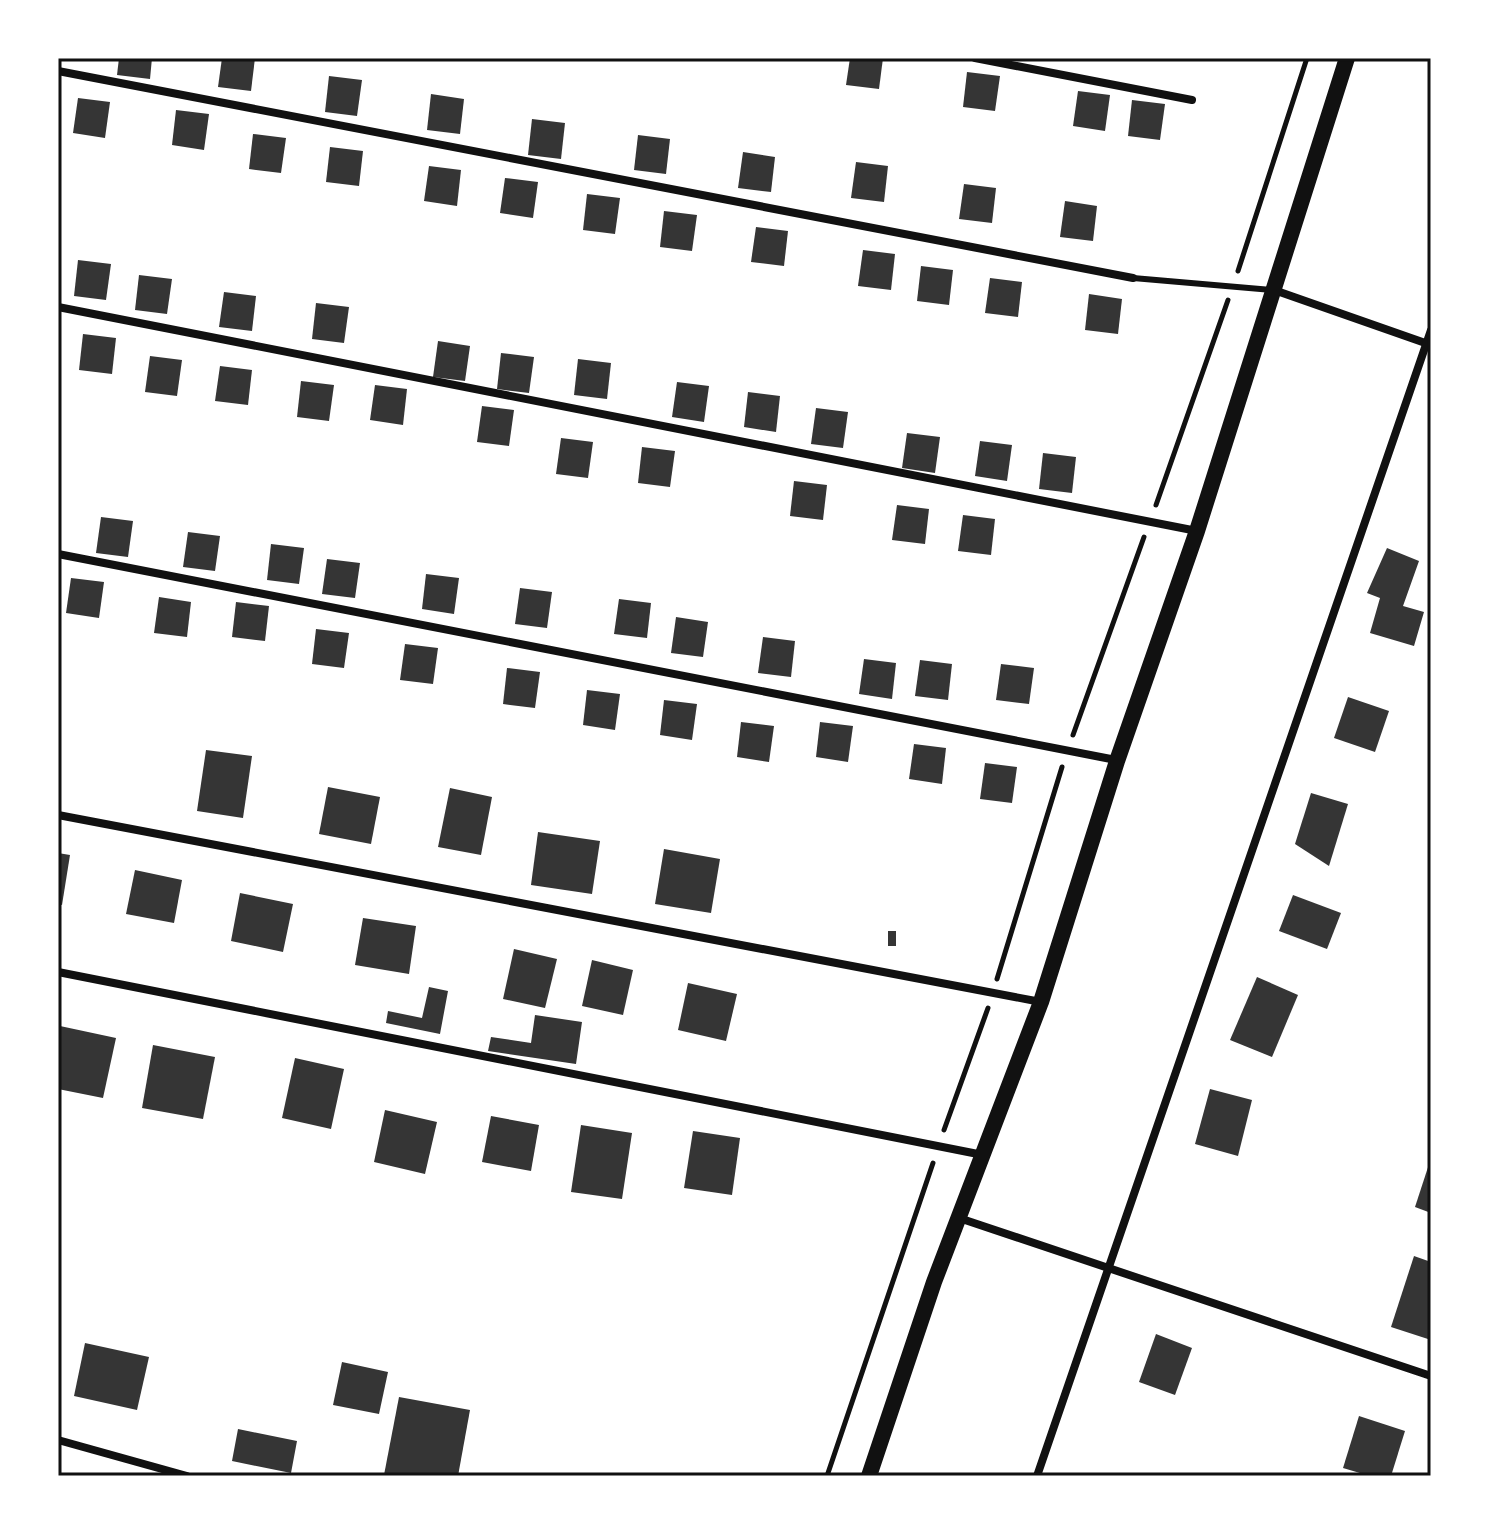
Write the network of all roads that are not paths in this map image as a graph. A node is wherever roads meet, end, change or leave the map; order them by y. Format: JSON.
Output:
{"nodes":[{"id":1,"x":975,"y":58,"type":"edge"},
{"id":2,"x":1347,"y":58,"type":"edge"},
{"id":3,"x":58,"y":71,"type":"edge"},
{"id":4,"x":1192,"y":100,"type":"dead end"},
{"id":5,"x":1133,"y":278,"type":"joint"},
{"id":6,"x":1274,"y":290,"type":"junction"},
{"id":7,"x":58,"y":307,"type":"edge"},
{"id":8,"x":1431,"y":330,"type":"edge"},
{"id":9,"x":1429,"y":345,"type":"edge"},
{"id":10,"x":1197,"y":531,"type":"junction"},
{"id":11,"x":58,"y":554,"type":"edge"},
{"id":12,"x":1117,"y":761,"type":"junction"},
{"id":13,"x":58,"y":815,"type":"edge"},
{"id":14,"x":58,"y":972,"type":"edge"},
{"id":15,"x":1041,"y":1002,"type":"junction"},
{"id":16,"x":984,"y":1155,"type":"junction"},
{"id":17,"x":959,"y":1218,"type":"junction"},
{"id":18,"x":1111,"y":1269,"type":"junction"},
{"id":19,"x":1431,"y":1376,"type":"edge"},
{"id":20,"x":58,"y":1440,"type":"edge"},
{"id":21,"x":187,"y":1476,"type":"edge"},
{"id":22,"x":869,"y":1476,"type":"edge"},
{"id":23,"x":1037,"y":1476,"type":"edge"}],
"edges":[{"from":1,"to":4,"type":"street"},
{"from":2,"to":6,"type":"main road"},
{"from":3,"to":5,"type":"street"},
{"from":5,"to":6,"type":"lane"},
{"from":6,"to":9,"type":"street"},
{"from":6,"to":10,"type":"main road"},
{"from":7,"to":10,"type":"street"},
{"from":8,"to":9,"type":"street"},
{"from":9,"to":18,"type":"street"},
{"from":10,"to":12,"type":"main road"},
{"from":11,"to":12,"type":"street"},
{"from":12,"to":15,"type":"main road"},
{"from":13,"to":15,"type":"street"},
{"from":14,"to":16,"type":"street"},
{"from":15,"to":16,"type":"main road"},
{"from":16,"to":17,"type":"main road"},
{"from":17,"to":18,"type":"street"},
{"from":17,"to":22,"type":"main road"},
{"from":18,"to":19,"type":"street"},
{"from":18,"to":23,"type":"street"},
{"from":20,"to":21,"type":"street"}]}
